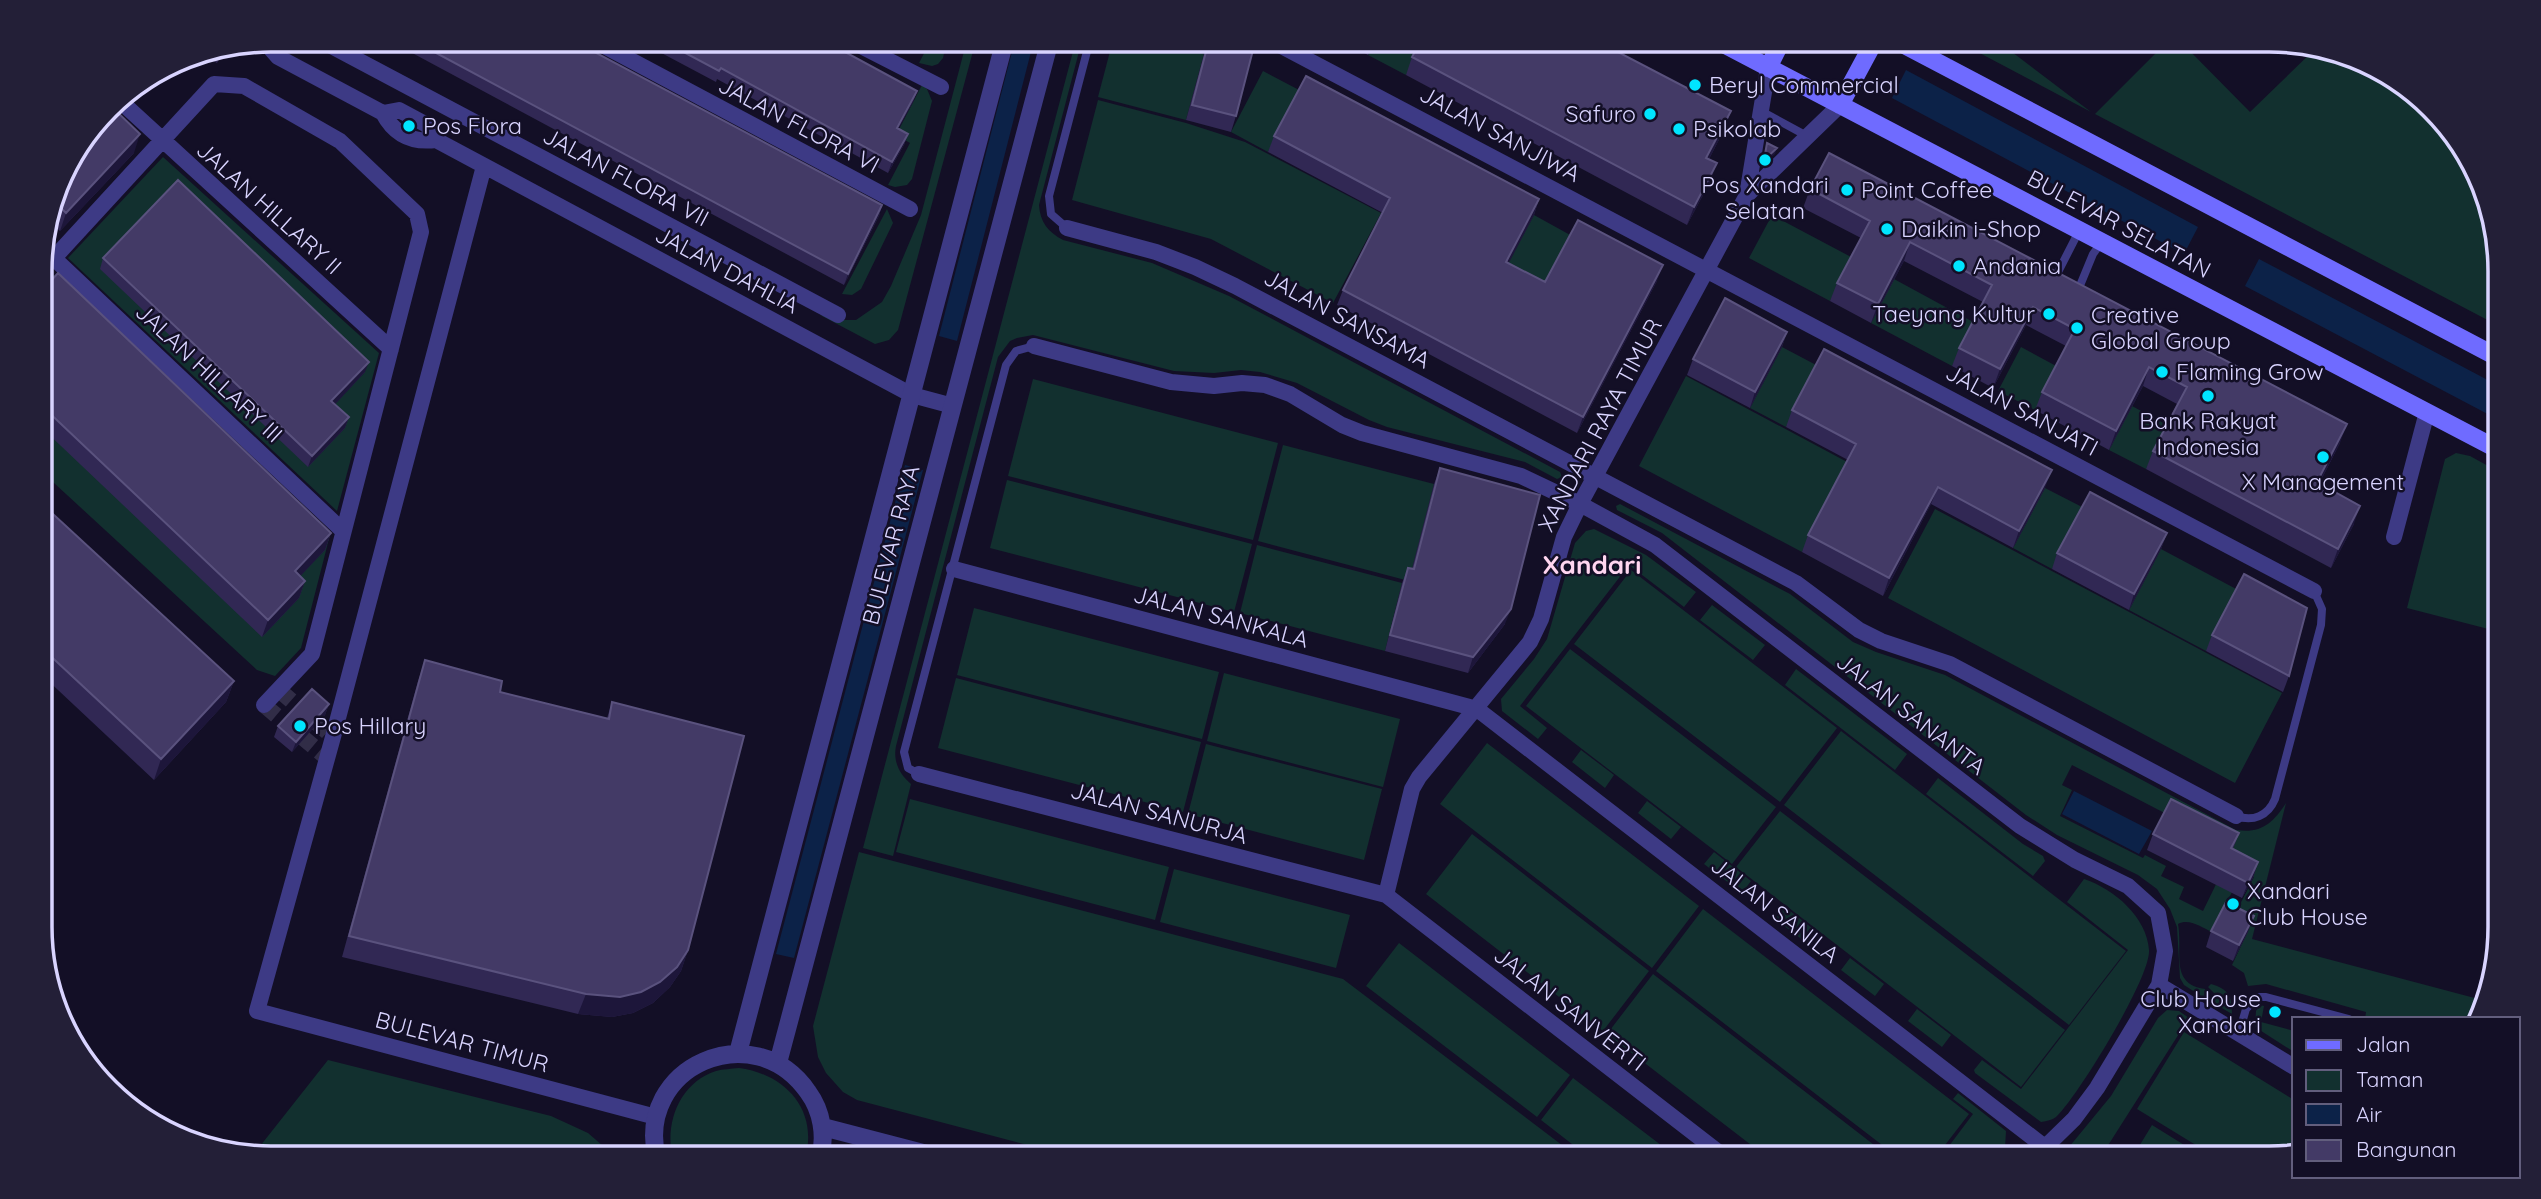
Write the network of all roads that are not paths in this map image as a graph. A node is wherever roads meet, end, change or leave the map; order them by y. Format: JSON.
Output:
{"nodes":[{"id":1,"x":274,"y":52,"type":"edge"},
{"id":2,"x":343,"y":52,"type":"edge"},
{"id":3,"x":616,"y":52,"type":"edge"},
{"id":4,"x":873,"y":52,"type":"edge"},
{"id":5,"x":1002,"y":52,"type":"edge"},
{"id":6,"x":1047,"y":52,"type":"edge"},
{"id":7,"x":1087,"y":52,"type":"edge"},
{"id":8,"x":1293,"y":52,"type":"edge"},
{"id":9,"x":1738,"y":52,"type":"edge"},
{"id":10,"x":1776,"y":52,"type":"edge"},
{"id":11,"x":1869,"y":52,"type":"edge"},
{"id":12,"x":1918,"y":52,"type":"edge"},
{"id":13,"x":1768,"y":68,"type":"junction"},
{"id":14,"x":942,"y":87,"type":"dead end"},
{"id":15,"x":1840,"y":105,"type":"junction"},
{"id":16,"x":127,"y":107,"type":"edge"},
{"id":17,"x":1760,"y":111,"type":"junction"},
{"id":18,"x":383,"y":113,"type":"junction"},
{"id":19,"x":1807,"y":136,"type":"junction"},
{"id":20,"x":436,"y":140,"type":"junction"},
{"id":21,"x":163,"y":142,"type":"junction"},
{"id":22,"x":484,"y":166,"type":"junction"},
{"id":23,"x":1747,"y":195,"type":"junction"},
{"id":24,"x":910,"y":209,"type":"dead end"},
{"id":25,"x":1067,"y":228,"type":"joint"},
{"id":26,"x":2079,"y":231,"type":"junction"},
{"id":27,"x":2101,"y":243,"type":"junction"},
{"id":28,"x":54,"y":248,"type":"edge"},
{"id":29,"x":53,"y":258,"type":"edge"},
{"id":30,"x":1708,"y":270,"type":"junction"},
{"id":31,"x":2056,"y":276,"type":"edge"},
{"id":32,"x":2079,"y":288,"type":"edge"},
{"id":33,"x":838,"y":315,"type":"dead end"},
{"id":34,"x":1034,"y":346,"type":"joint"},
{"id":35,"x":391,"y":349,"type":"junction"},
{"id":36,"x":2488,"y":352,"type":"edge"},
{"id":37,"x":912,"y":394,"type":"junction"},
{"id":38,"x":953,"y":406,"type":"junction"},
{"id":39,"x":2427,"y":412,"type":"junction"},
{"id":40,"x":2488,"y":444,"type":"edge"},
{"id":41,"x":1596,"y":476,"type":"junction"},
{"id":42,"x":1580,"y":504,"type":"junction"},
{"id":43,"x":343,"y":531,"type":"junction"},
{"id":44,"x":2394,"y":537,"type":"dead end"},
{"id":45,"x":954,"y":569,"type":"junction"},
{"id":46,"x":2314,"y":591,"type":"joint"},
{"id":47,"x":264,"y":705,"type":"dead end"},
{"id":48,"x":1477,"y":709,"type":"junction"},
{"id":49,"x":919,"y":774,"type":"joint"},
{"id":50,"x":2235,"y":816,"type":"joint"},
{"id":51,"x":1387,"y":895,"type":"junction"},
{"id":52,"x":2159,"y":985,"type":"junction"},
{"id":53,"x":2340,"y":1017,"type":"edge"},
{"id":54,"x":2239,"y":1033,"type":"junction"},
{"id":55,"x":738,"y":1053,"type":"junction"},
{"id":56,"x":778,"y":1063,"type":"junction"},
{"id":57,"x":2292,"y":1066,"type":"edge"},
{"id":58,"x":656,"y":1117,"type":"junction"},
{"id":59,"x":823,"y":1126,"type":"junction"},
{"id":60,"x":654,"y":1146,"type":"edge"},
{"id":61,"x":823,"y":1146,"type":"edge"},
{"id":62,"x":898,"y":1146,"type":"edge"},
{"id":63,"x":1711,"y":1146,"type":"edge"},
{"id":64,"x":2031,"y":1146,"type":"edge"},
{"id":65,"x":2047,"y":1146,"type":"edge"}],
"edges":[{"from":1,"to":18,"type":"street"},
{"from":2,"to":33,"type":"street","name":"JALAN FLORA VII"},
{"from":3,"to":24,"type":"street","name":"JALAN FLORA VI"},
{"from":4,"to":14,"type":"street"},
{"from":5,"to":37,"type":"street","name":"BULEVAR RAYA"},
{"from":6,"to":38,"type":"street","name":"BULEVAR RAYA"},
{"from":7,"to":25,"type":"lane"},
{"from":8,"to":30,"type":"street","name":"JALAN SANJIWA"},
{"from":9,"to":13,"type":"main road","name":"BULEVAR SELATAN"},
{"from":10,"to":13,"type":"main road"},
{"from":11,"to":15,"type":"main road"},
{"from":12,"to":36,"type":"main road"},
{"from":13,"to":15,"type":"main road","name":"BULEVAR SELATAN"},
{"from":13,"to":17,"type":"street"},
{"from":15,"to":19,"type":"street"},
{"from":15,"to":26,"type":"main road","name":"BULEVAR SELATAN"},
{"from":16,"to":21,"type":"street","name":"JALAN HILLARY II"},
{"from":17,"to":19,"type":"lane"},
{"from":17,"to":23,"type":"street"},
{"from":18,"to":20,"type":"street"},
{"from":18,"to":20,"type":"street"},
{"from":19,"to":23,"type":"street"},
{"from":20,"to":22,"type":"street","name":"JALAN DAHLIA"},
{"from":21,"to":28,"type":"street"},
{"from":21,"to":35,"type":"street","name":"JALAN HILLARY II"},
{"from":21,"to":35,"type":"street"},
{"from":22,"to":37,"type":"street","name":"JALAN DAHLIA"},
{"from":22,"to":58,"type":"street","name":"BULEVAR TIMUR"},
{"from":23,"to":30,"type":"street","name":"XANDARI RAYA TIMUR"},
{"from":25,"to":41,"type":"street","name":"JALAN SANSAMA"},
{"from":26,"to":27,"type":"main road","name":"BULEVAR SELATAN"},
{"from":26,"to":31,"type":"lane"},
{"from":27,"to":32,"type":"lane"},
{"from":27,"to":39,"type":"main road","name":"BULEVAR SELATAN"},
{"from":29,"to":43,"type":"street","name":"JALAN HILLARY III"},
{"from":30,"to":41,"type":"street","name":"XANDARI RAYA TIMUR"},
{"from":30,"to":46,"type":"street","name":"JALAN SANJATI"},
{"from":34,"to":42,"type":"street"},
{"from":34,"to":45,"type":"lane"},
{"from":35,"to":43,"type":"street"},
{"from":37,"to":38,"type":"street","name":"JALAN DAHLIA"},
{"from":37,"to":55,"type":"street","name":"BULEVAR RAYA"},
{"from":38,"to":56,"type":"street","name":"BULEVAR RAYA"},
{"from":39,"to":40,"type":"main road","name":"BULEVAR SELATAN"},
{"from":39,"to":44,"type":"street"},
{"from":41,"to":42,"type":"street","name":"XANDARI RAYA TIMUR"},
{"from":41,"to":50,"type":"street","name":"JALAN SANANTA"},
{"from":42,"to":48,"type":"street","name":"XANDARI RAYA TIMUR"},
{"from":42,"to":52,"type":"street","name":"JALAN SANANTA"},
{"from":43,"to":47,"type":"street"},
{"from":45,"to":48,"type":"street","name":"JALAN SANKALA"},
{"from":45,"to":49,"type":"lane"},
{"from":46,"to":50,"type":"lane"},
{"from":48,"to":51,"type":"street","name":"XANDARI RAYA TIMUR"},
{"from":48,"to":64,"type":"street","name":"JALAN SANILA"},
{"from":49,"to":51,"type":"street","name":"JALAN SANURJA"},
{"from":51,"to":63,"type":"street","name":"JALAN SANVERTI"},
{"from":52,"to":54,"type":"street"},
{"from":52,"to":65,"type":"street"},
{"from":53,"to":54,"type":"lane"},
{"from":54,"to":57,"type":"street"},
{"from":55,"to":56,"type":"street"},
{"from":55,"to":58,"type":"street"},
{"from":56,"to":59,"type":"street"},
{"from":58,"to":60,"type":"street"},
{"from":59,"to":61,"type":"street"},
{"from":59,"to":62,"type":"street"}]}
